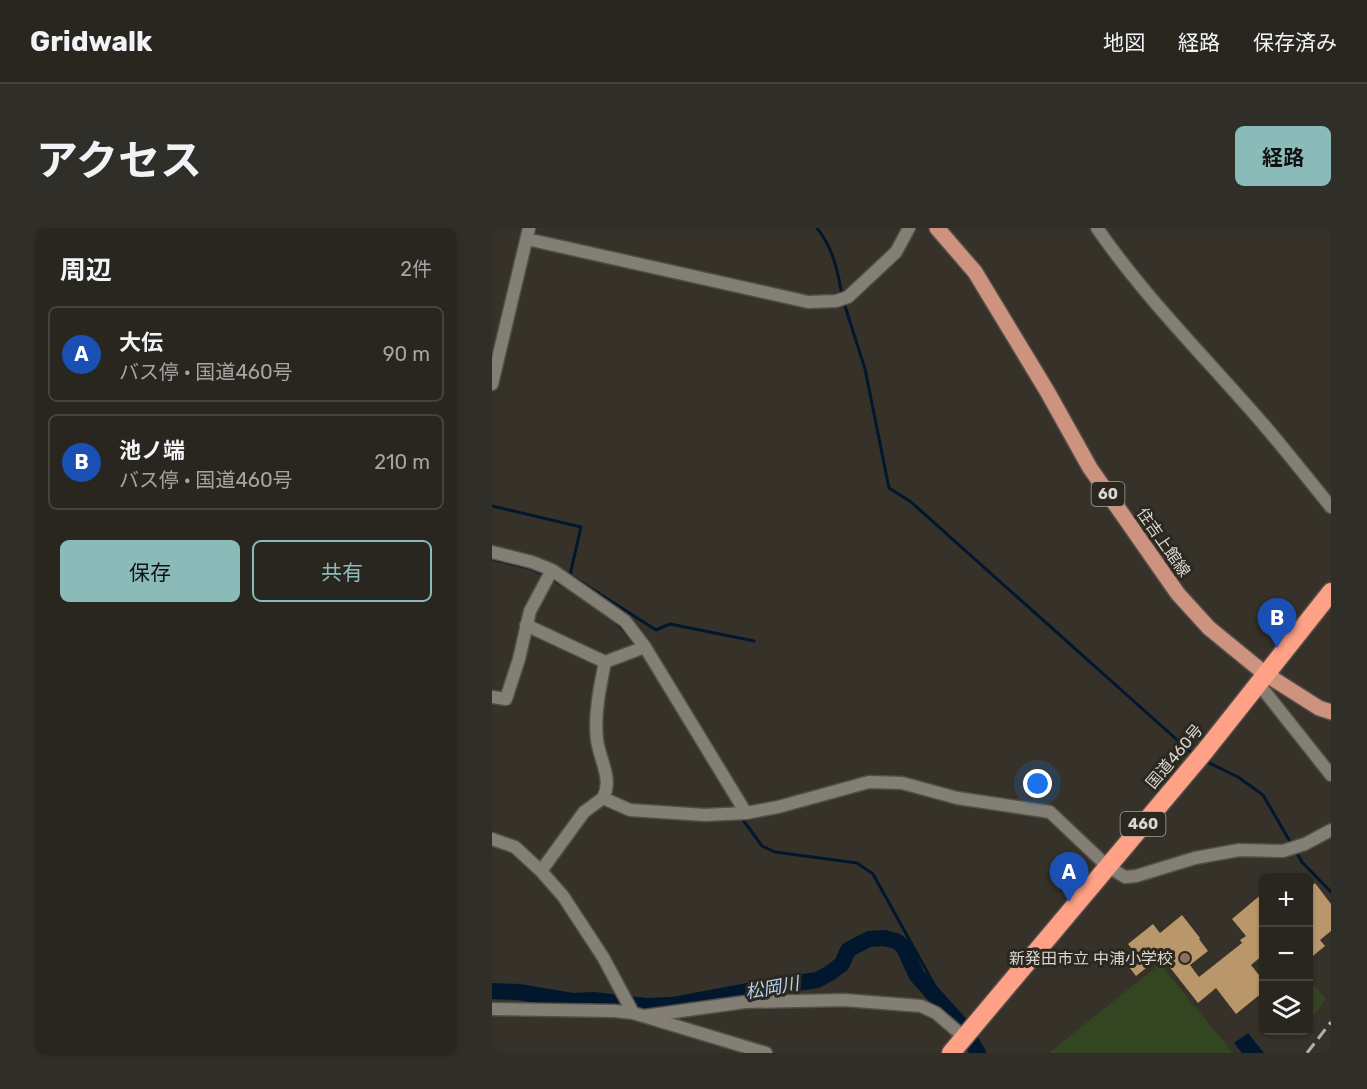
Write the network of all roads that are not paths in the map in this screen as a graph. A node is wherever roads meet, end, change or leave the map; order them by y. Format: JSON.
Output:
{"nodes":[{"id":1,"x":909,"y":228,"type":"edge"},
{"id":2,"x":937,"y":228,"type":"edge"},
{"id":3,"x":1097,"y":228,"type":"edge"},
{"id":4,"x":528,"y":234,"type":"edge"},
{"id":5,"x":492,"y":384,"type":"edge"},
{"id":6,"x":1331,"y":507,"type":"edge"},
{"id":7,"x":492,"y":552,"type":"edge"},
{"id":8,"x":552,"y":570,"type":"junction"},
{"id":9,"x":1331,"y":592,"type":"edge"},
{"id":10,"x":526,"y":625,"type":"junction"},
{"id":11,"x":645,"y":647,"type":"junction"},
{"id":12,"x":605,"y":662,"type":"junction"},
{"id":13,"x":1261,"y":678,"type":"junction"},
{"id":14,"x":492,"y":697,"type":"edge"},
{"id":15,"x":1331,"y":712,"type":"edge"},
{"id":16,"x":1331,"y":775,"type":"edge"},
{"id":17,"x":603,"y":798,"type":"junction"},
{"id":18,"x":746,"y":813,"type":"junction"},
{"id":19,"x":1331,"y":830,"type":"edge"},
{"id":20,"x":492,"y":838,"type":"edge"},
{"id":21,"x":1107,"y":866,"type":"junction"},
{"id":22,"x":541,"y":871,"type":"junction"},
{"id":23,"x":492,"y":1009,"type":"edge"},
{"id":24,"x":639,"y":1015,"type":"junction"},
{"id":25,"x":964,"y":1037,"type":"junction"},
{"id":26,"x":762,"y":1052,"type":"edge"},
{"id":27,"x":951,"y":1053,"type":"edge"}],
"edges":[{"from":1,"to":4,"type":"street"},
{"from":2,"to":13,"type":"main road","name":"住吉上館線","number":"60"},
{"from":3,"to":6,"type":"street"},
{"from":4,"to":5,"type":"street"},
{"from":7,"to":8,"type":"street"},
{"from":8,"to":10,"type":"street"},
{"from":8,"to":11,"type":"street"},
{"from":9,"to":13,"type":"highway","name":"国道460号","number":"460"},
{"from":10,"to":12,"type":"street"},
{"from":10,"to":14,"type":"street"},
{"from":11,"to":12,"type":"street"},
{"from":11,"to":18,"type":"street"},
{"from":12,"to":17,"type":"street"},
{"from":13,"to":15,"type":"main road","name":"住吉上館線","number":"60"},
{"from":13,"to":16,"type":"street"},
{"from":13,"to":21,"type":"highway","name":"国道460号","number":"460"},
{"from":17,"to":18,"type":"street"},
{"from":17,"to":22,"type":"street"},
{"from":18,"to":21,"type":"street"},
{"from":19,"to":21,"type":"street"},
{"from":20,"to":22,"type":"street"},
{"from":21,"to":25,"type":"highway","name":"国道460号","number":"460"},
{"from":22,"to":24,"type":"street"},
{"from":23,"to":24,"type":"street"},
{"from":24,"to":25,"type":"street"},
{"from":24,"to":26,"type":"street"},
{"from":25,"to":27,"type":"highway","name":"国道460号","number":"460"}]}
